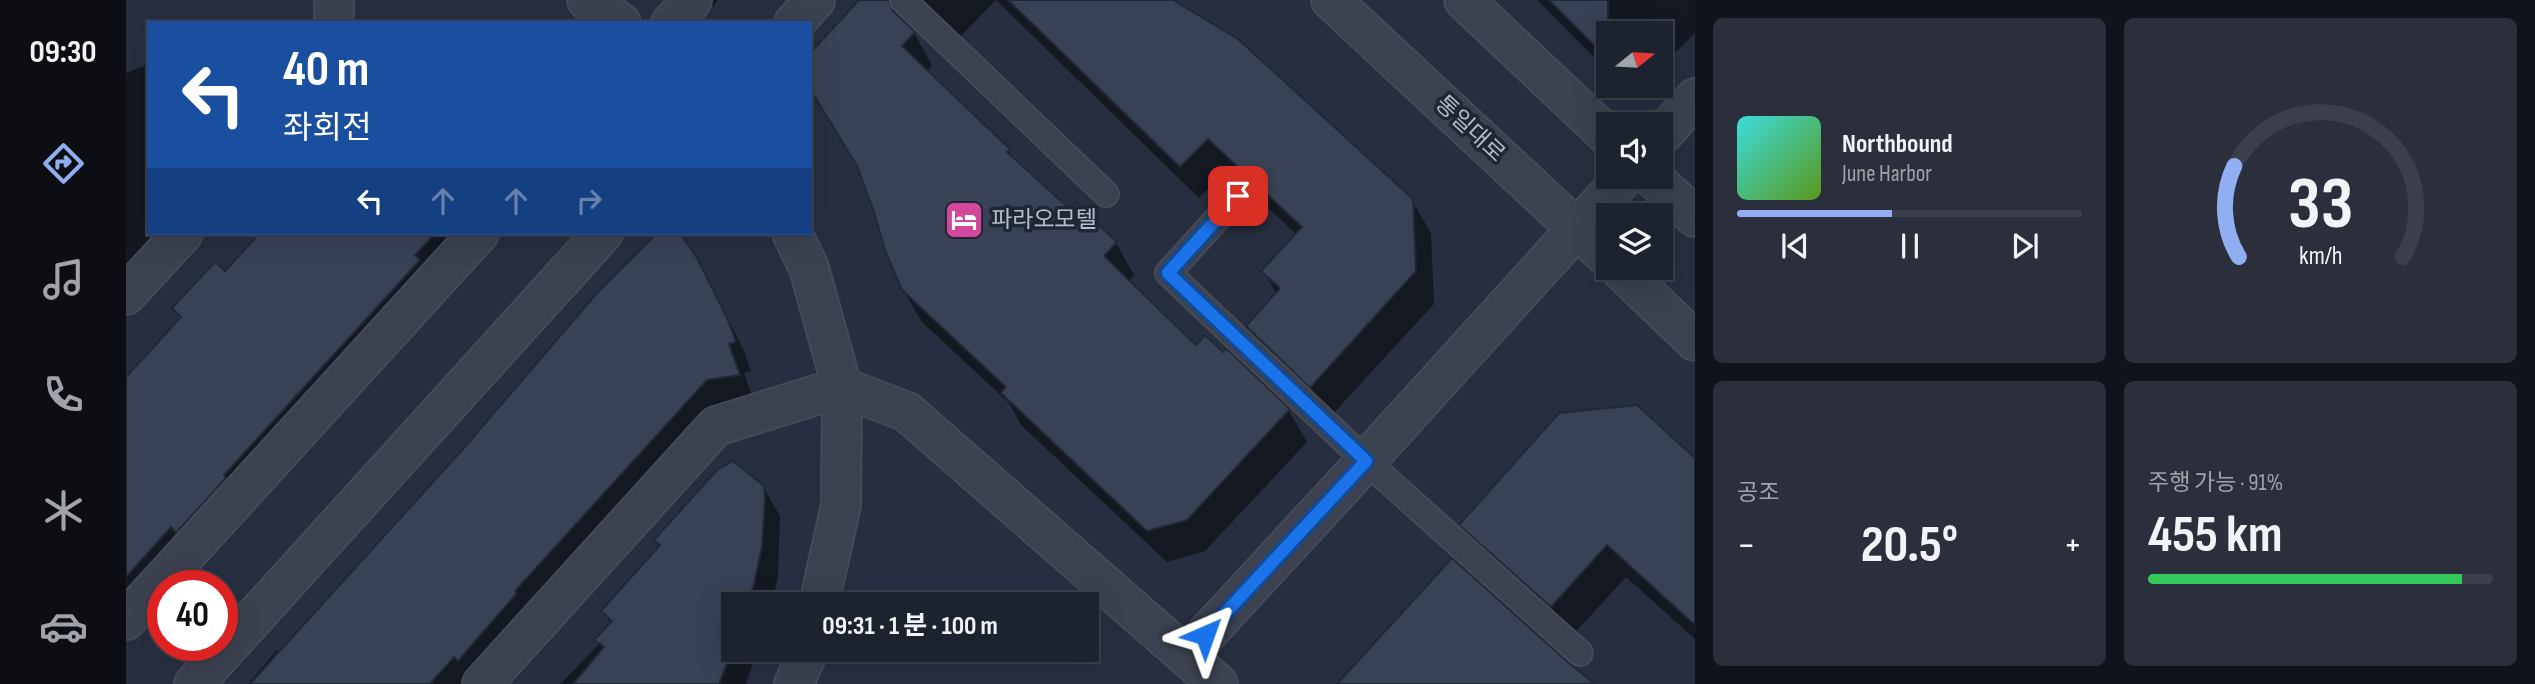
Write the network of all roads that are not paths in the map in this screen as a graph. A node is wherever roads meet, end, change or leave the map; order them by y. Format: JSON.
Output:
{"nodes":[{"id":1,"x":334,"y":0,"type":"edge"},
{"id":2,"x":587,"y":0,"type":"edge"},
{"id":3,"x":692,"y":0,"type":"edge"},
{"id":4,"x":815,"y":0,"type":"edge"},
{"id":5,"x":903,"y":0,"type":"edge"},
{"id":6,"x":1331,"y":0,"type":"edge"},
{"id":7,"x":1464,"y":0,"type":"edge"},
{"id":8,"x":334,"y":21,"type":"edge"},
{"id":9,"x":618,"y":21,"type":"edge"},
{"id":10,"x":673,"y":21,"type":"edge"},
{"id":11,"x":796,"y":21,"type":"edge"},
{"id":12,"x":1695,"y":98,"type":"edge"},
{"id":13,"x":1673,"y":123,"type":"edge"},
{"id":14,"x":1596,"y":125,"type":"edge"},
{"id":15,"x":1613,"y":189,"type":"edge"},
{"id":16,"x":1665,"y":189,"type":"edge"},
{"id":17,"x":1106,"y":194,"type":"dead end"},
{"id":18,"x":1238,"y":196,"type":"dead end"},
{"id":19,"x":1695,"y":217,"type":"edge"},
{"id":20,"x":1578,"y":228,"type":"junction"},
{"id":21,"x":181,"y":235,"type":"edge"},
{"id":22,"x":477,"y":235,"type":"edge"},
{"id":23,"x":601,"y":235,"type":"edge"},
{"id":24,"x":793,"y":235,"type":"edge"},
{"id":25,"x":1596,"y":245,"type":"edge"},
{"id":26,"x":1631,"y":280,"type":"edge"},
{"id":27,"x":126,"y":295,"type":"edge"},
{"id":28,"x":1695,"y":341,"type":"edge"},
{"id":29,"x":842,"y":387,"type":"junction"},
{"id":30,"x":1366,"y":461,"type":"junction"},
{"id":31,"x":822,"y":592,"type":"edge"},
{"id":32,"x":126,"y":620,"type":"edge"},
{"id":33,"x":1580,"y":653,"type":"dead end"},
{"id":34,"x":1187,"y":655,"type":"junction"},
{"id":35,"x":803,"y":662,"type":"edge"},
{"id":36,"x":194,"y":684,"type":"edge"},
{"id":37,"x":482,"y":684,"type":"edge"},
{"id":38,"x":794,"y":684,"type":"edge"},
{"id":39,"x":1218,"y":684,"type":"edge"}],
"edges":[{"from":1,"to":8,"type":"street"},
{"from":2,"to":9,"type":"street"},
{"from":3,"to":10,"type":"street"},
{"from":4,"to":11,"type":"street"},
{"from":5,"to":17,"type":"lane"},
{"from":6,"to":20,"type":"street","name":"통일대로"},
{"from":7,"to":14,"type":"street"},
{"from":12,"to":13,"type":"street"},
{"from":15,"to":20,"type":"street"},
{"from":16,"to":19,"type":"street"},
{"from":18,"to":30,"type":"lane"},
{"from":20,"to":25,"type":"street","name":"통일대로"},
{"from":20,"to":30,"type":"street"},
{"from":21,"to":27,"type":"street"},
{"from":22,"to":32,"type":"street"},
{"from":23,"to":36,"type":"street"},
{"from":24,"to":29,"type":"street"},
{"from":26,"to":28,"type":"street"},
{"from":29,"to":31,"type":"street"},
{"from":29,"to":34,"type":"street"},
{"from":29,"to":37,"type":"street"},
{"from":30,"to":33,"type":"lane"},
{"from":30,"to":34,"type":"street"},
{"from":34,"to":39,"type":"street"},
{"from":35,"to":38,"type":"street"}]}
